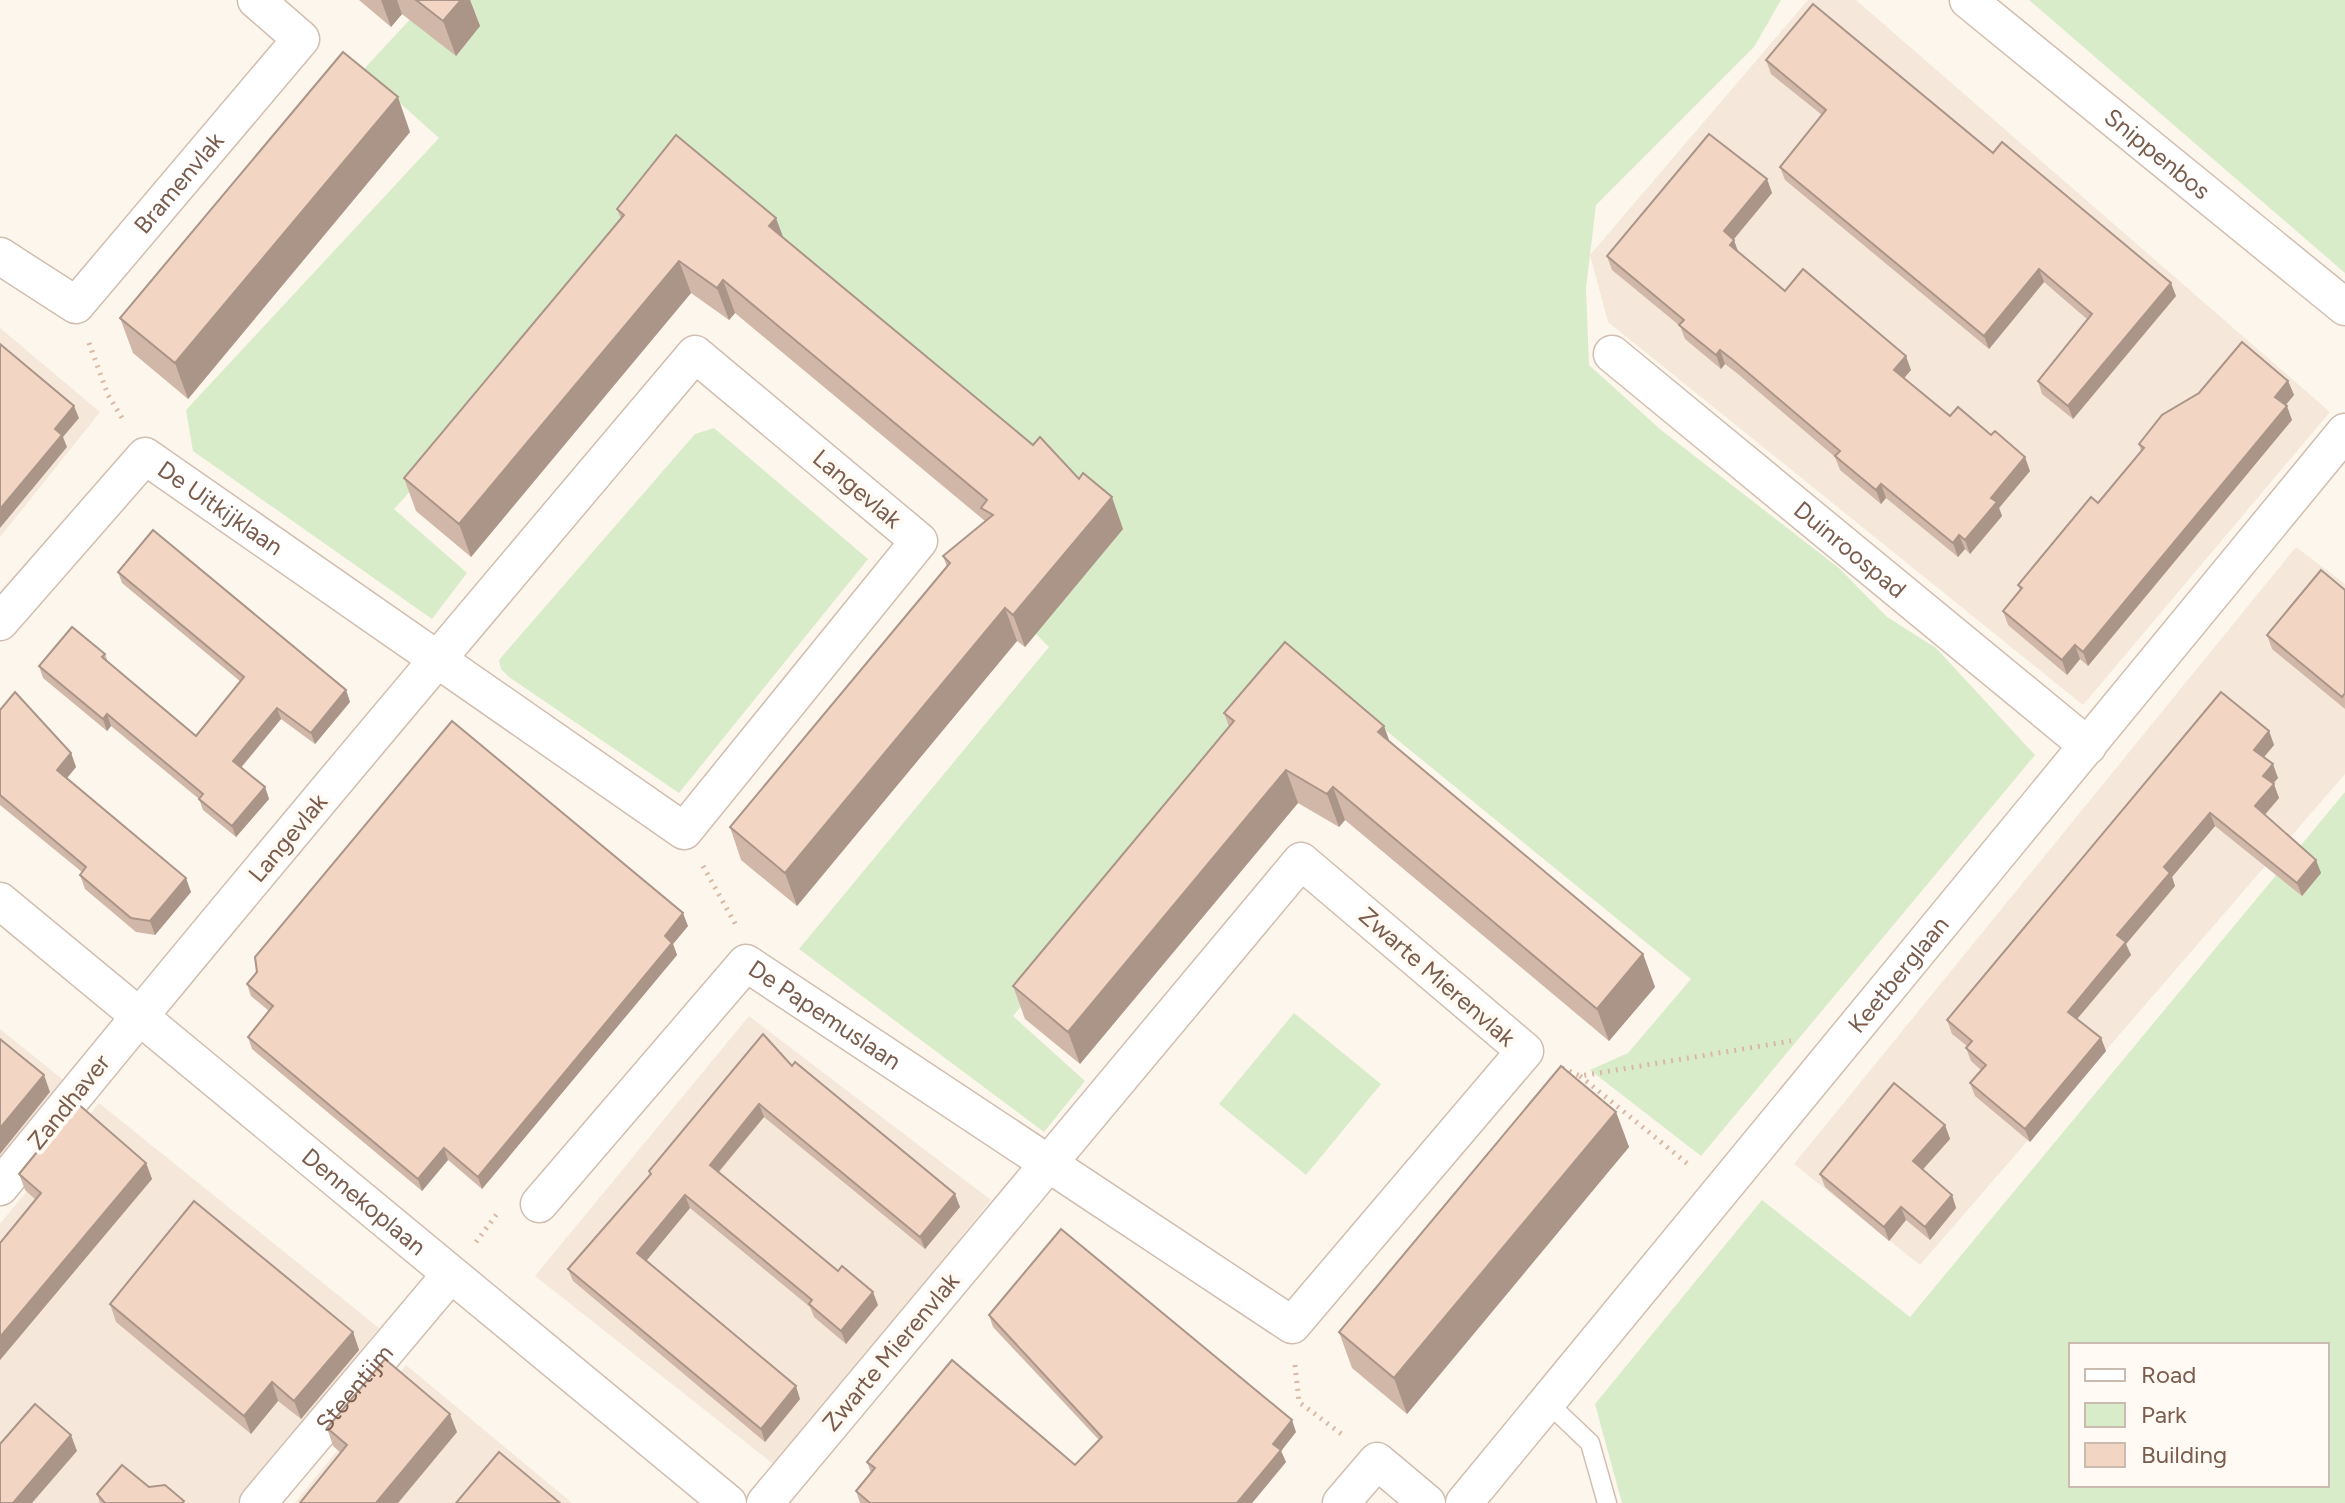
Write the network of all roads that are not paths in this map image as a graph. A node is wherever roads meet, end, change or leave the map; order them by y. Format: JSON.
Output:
{"nodes":[{"id":1,"x":256,"y":0,"type":"edge"},
{"id":2,"x":1968,"y":0,"type":"edge"},
{"id":3,"x":0,"y":256,"type":"edge"},
{"id":4,"x":2345,"y":307,"type":"edge"},
{"id":5,"x":1612,"y":354,"type":"dead end"},
{"id":6,"x":2340,"y":439,"type":"edge"},
{"id":7,"x":0,"y":622,"type":"edge"},
{"id":8,"x":438,"y":659,"type":"junction"},
{"id":9,"x":2088,"y":746,"type":"junction"},
{"id":10,"x":0,"y":901,"type":"edge"},
{"id":11,"x":138,"y":1017,"type":"junction"},
{"id":12,"x":1047,"y":1164,"type":"junction"},
{"id":13,"x":0,"y":1187,"type":"edge"},
{"id":14,"x":539,"y":1204,"type":"road end"},
{"id":15,"x":450,"y":1275,"type":"junction"},
{"id":16,"x":1547,"y":1402,"type":"junction"},
{"id":17,"x":258,"y":1503,"type":"edge"},
{"id":18,"x":728,"y":1503,"type":"edge"},
{"id":19,"x":765,"y":1503,"type":"edge"},
{"id":20,"x":1341,"y":1503,"type":"edge"},
{"id":21,"x":1427,"y":1503,"type":"edge"},
{"id":22,"x":1464,"y":1503,"type":"edge"},
{"id":23,"x":1607,"y":1503,"type":"edge"}],
"edges":[{"from":1,"to":3,"type":"street","name":"Bramenvlak"},
{"from":2,"to":4,"type":"street","name":"Snippenbos"},
{"from":5,"to":9,"type":"street","name":"Duinroospad"},
{"from":6,"to":9,"type":"street","name":"Keetberglaan"},
{"from":7,"to":8,"type":"street","name":"De Uitkijklaan"},
{"from":8,"to":8,"type":"street","name":"Langevlak"},
{"from":8,"to":11,"type":"street","name":"Langevlak"},
{"from":9,"to":16,"type":"street","name":"Keetberglaan"},
{"from":10,"to":11,"type":"street","name":"Dennekoplaan"},
{"from":11,"to":13,"type":"street","name":"Zandhaver"},
{"from":11,"to":15,"type":"street","name":"Dennekoplaan"},
{"from":12,"to":12,"type":"street","name":"Zwarte Mierenvlak"},
{"from":12,"to":14,"type":"street","name":"De Papemuslaan"},
{"from":12,"to":19,"type":"street","name":"Zwarte Mierenvlak"},
{"from":15,"to":17,"type":"street","name":"Steentijm"},
{"from":15,"to":18,"type":"street","name":"Dennekoplaan"},
{"from":16,"to":22,"type":"street","name":"Keetberglaan"},
{"from":16,"to":23,"type":"lane"},
{"from":20,"to":21,"type":"street"}]}
